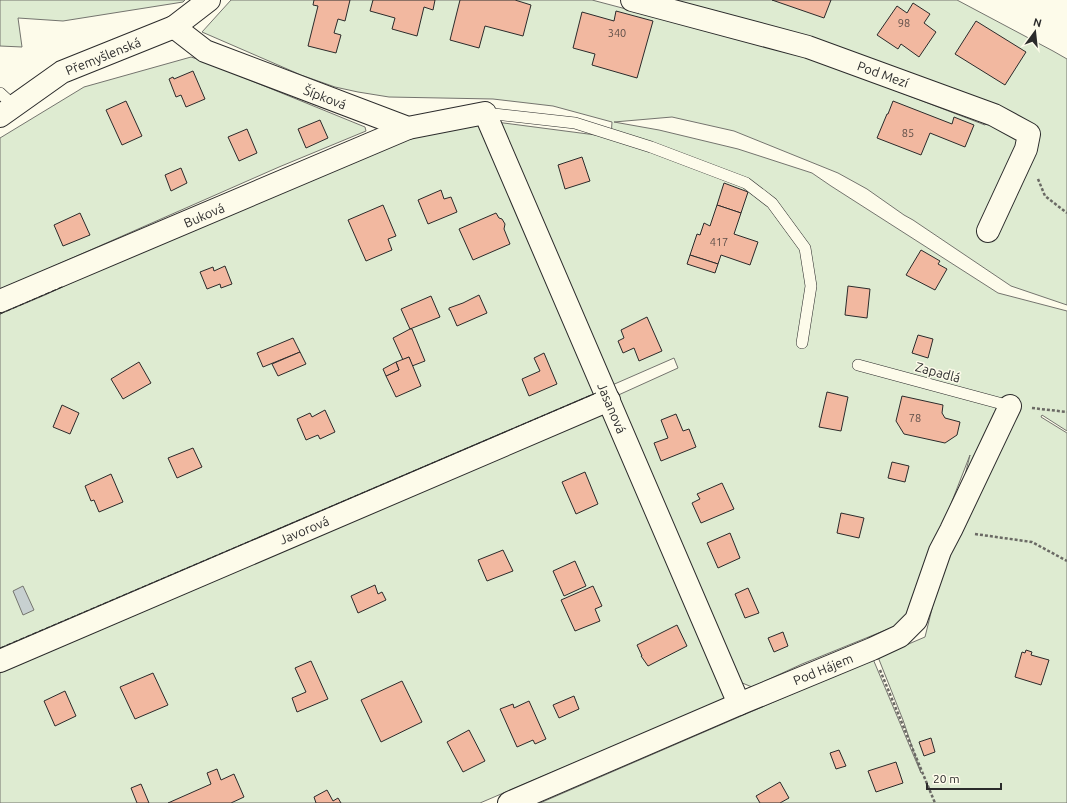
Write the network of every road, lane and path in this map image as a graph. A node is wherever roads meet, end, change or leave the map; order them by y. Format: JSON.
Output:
{"nodes":[{"id":1,"x":209,"y":0,"type":"edge"},
{"id":2,"x":632,"y":0,"type":"edge"},
{"id":3,"x":174,"y":27,"type":"junction"},
{"id":4,"x":5,"y":105,"type":"edge"},
{"id":5,"x":485,"y":113,"type":"junction"},
{"id":6,"x":408,"y":128,"type":"junction"},
{"id":7,"x":1026,"y":149,"type":"junction"},
{"id":8,"x":1067,"y":213,"type":"edge"},
{"id":9,"x":988,"y":231,"type":"dead end"},
{"id":10,"x":0,"y":301,"type":"edge"},
{"id":11,"x":802,"y":343,"type":"dead end"},
{"id":12,"x":858,"y":365,"type":"dead end"},
{"id":13,"x":609,"y":400,"type":"junction"},
{"id":14,"x":1010,"y":406,"type":"junction"},
{"id":15,"x":1067,"y":412,"type":"edge"},
{"id":16,"x":951,"y":530,"type":"junction"},
{"id":17,"x":1067,"y":561,"type":"edge"},
{"id":18,"x":872,"y":649,"type":"junction"},
{"id":19,"x":0,"y":661,"type":"edge"},
{"id":20,"x":739,"y":704,"type":"junction"},
{"id":21,"x":509,"y":803,"type":"edge"},
{"id":22,"x":935,"y":803,"type":"edge"}],
"edges":[{"from":1,"to":3,"type":"street","name":"Přemyšlenská"},
{"from":2,"to":7,"type":"street","name":"Pod Mezí"},
{"from":3,"to":4,"type":"street","name":"Přemyšlenská"},
{"from":3,"to":6,"type":"street","name":"Šípková"},
{"from":5,"to":6,"type":"street"},
{"from":5,"to":11,"type":"lane"},
{"from":5,"to":13,"type":"street","name":"Jasanová"},
{"from":6,"to":10,"type":"street","name":"Buková"},
{"from":7,"to":8,"type":"path"},
{"from":7,"to":9,"type":"street"},
{"from":12,"to":14,"type":"lane","name":"Zapadlá"},
{"from":13,"to":19,"type":"street","name":"Javorová"},
{"from":13,"to":20,"type":"street","name":"Jasanová"},
{"from":14,"to":15,"type":"path"},
{"from":14,"to":16,"type":"street","name":"Pod Hájem"},
{"from":16,"to":17,"type":"path"},
{"from":16,"to":18,"type":"street","name":"Pod Hájem"},
{"from":18,"to":20,"type":"street","name":"Pod Hájem"},
{"from":18,"to":22,"type":"path"},
{"from":20,"to":21,"type":"street","name":"Pod Hájem"}]}
